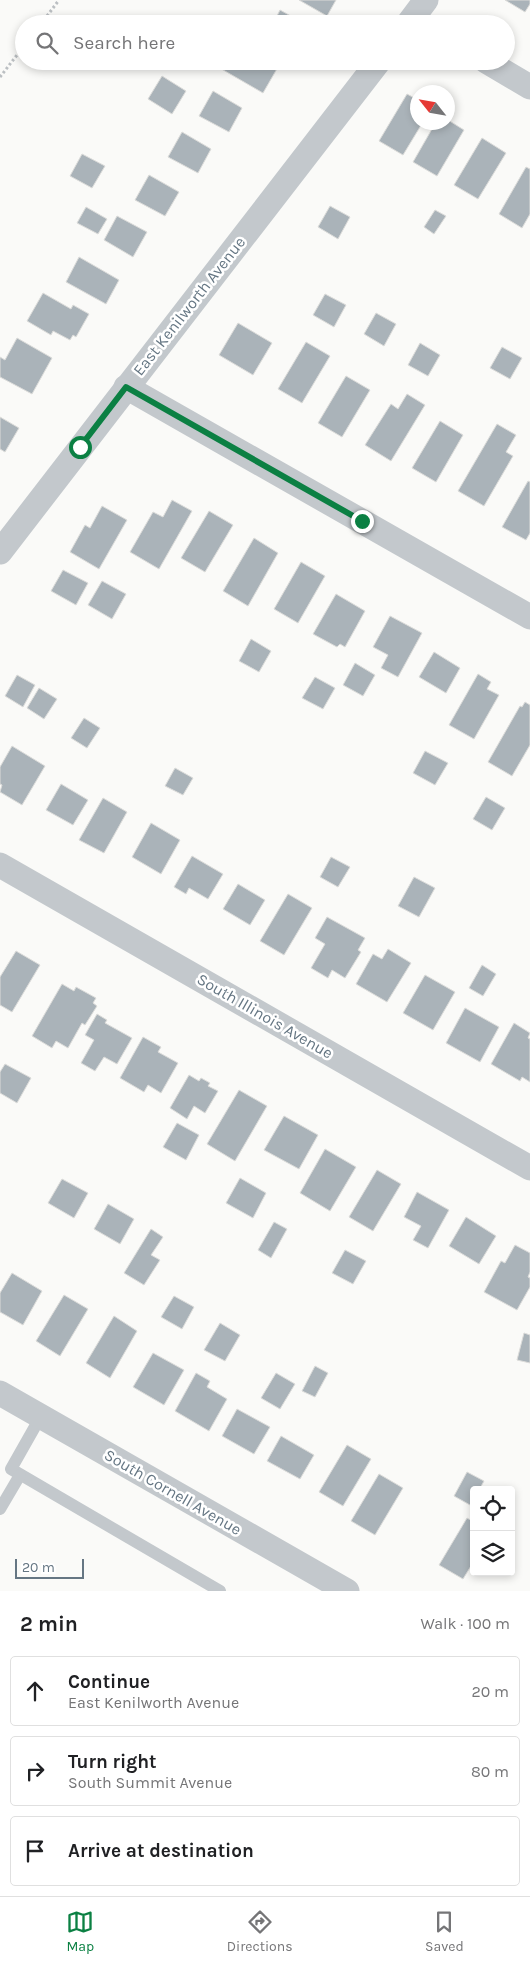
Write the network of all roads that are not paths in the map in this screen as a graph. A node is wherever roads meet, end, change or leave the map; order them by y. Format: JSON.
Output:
{"nodes":[{"id":1,"x":372,"y":70,"type":"edge"},
{"id":2,"x":502,"y":70,"type":"edge"},
{"id":3,"x":530,"y":86,"type":"edge"},
{"id":4,"x":126,"y":387,"type":"junction"},
{"id":5,"x":0,"y":552,"type":"edge"},
{"id":6,"x":530,"y":617,"type":"edge"},
{"id":7,"x":0,"y":865,"type":"edge"},
{"id":8,"x":530,"y":1168,"type":"edge"},
{"id":9,"x":0,"y":1392,"type":"edge"},
{"id":10,"x":41,"y":1416,"type":"junction"},
{"id":11,"x":20,"y":1474,"type":"junction"},
{"id":12,"x":0,"y":1509,"type":"edge"},
{"id":13,"x":220,"y":1591,"type":"edge"},
{"id":14,"x":347,"y":1591,"type":"edge"}],
"edges":[{"from":1,"to":4,"type":"street","name":"East Kenilworth Avenue"},
{"from":2,"to":3,"type":"street"},
{"from":4,"to":5,"type":"street","name":"East Kenilworth Avenue"},
{"from":4,"to":6,"type":"street"},
{"from":7,"to":8,"type":"street","name":"South Illinois Avenue"},
{"from":9,"to":10,"type":"street","name":"South Cornell Avenue"},
{"from":10,"to":11,"type":"lane"},
{"from":10,"to":14,"type":"street","name":"South Cornell Avenue"},
{"from":11,"to":12,"type":"lane"},
{"from":11,"to":13,"type":"lane"}]}
